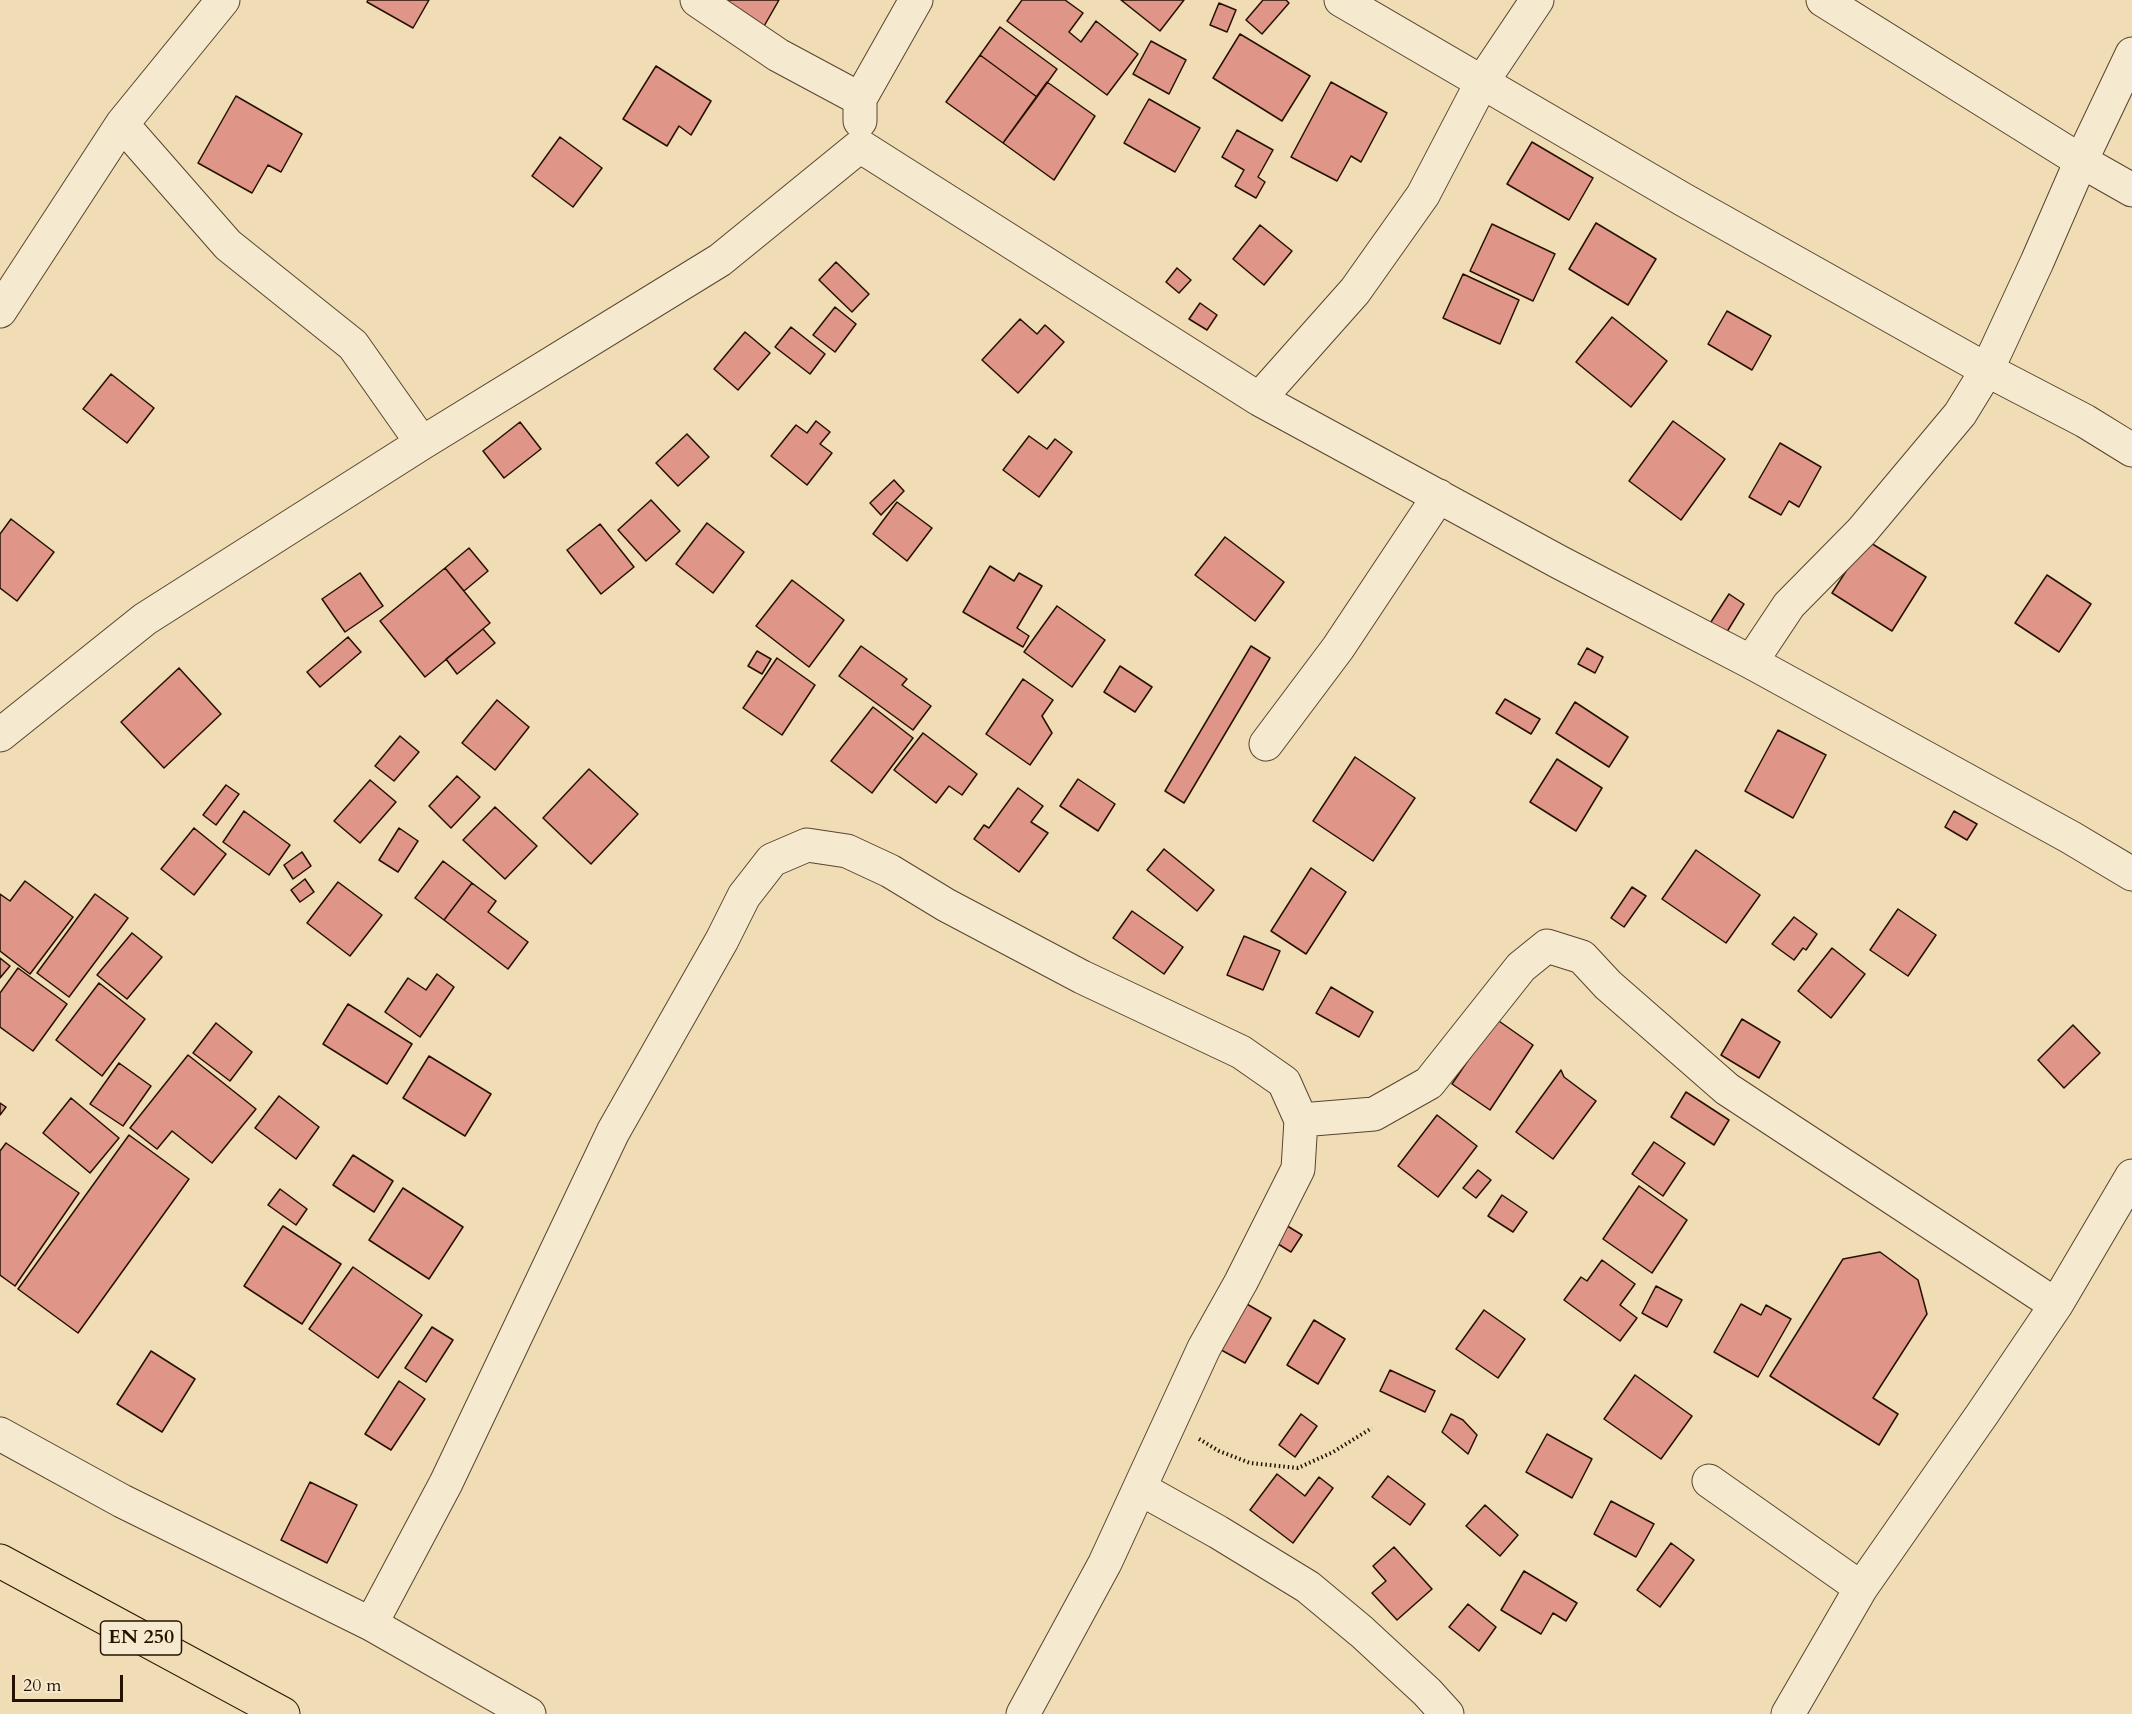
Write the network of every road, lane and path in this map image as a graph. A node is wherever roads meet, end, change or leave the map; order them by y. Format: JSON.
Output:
{"nodes":[{"id":1,"x":223,"y":0,"type":"edge"},
{"id":2,"x":697,"y":0,"type":"edge"},
{"id":3,"x":916,"y":0,"type":"edge"},
{"id":4,"x":1341,"y":0,"type":"edge"},
{"id":5,"x":1537,"y":0,"type":"edge"},
{"id":6,"x":1823,"y":0,"type":"edge"},
{"id":7,"x":2132,"y":54,"type":"edge"},
{"id":8,"x":1482,"y":82,"type":"junction"},
{"id":9,"x":860,"y":99,"type":"junction"},
{"id":10,"x":122,"y":124,"type":"junction"},
{"id":11,"x":860,"y":146,"type":"junction"},
{"id":12,"x":2080,"y":161,"type":"junction"},
{"id":13,"x":2132,"y":190,"type":"edge"},
{"id":14,"x":0,"y":311,"type":"edge"},
{"id":15,"x":1987,"y":370,"type":"junction"},
{"id":16,"x":1259,"y":399,"type":"junction"},
{"id":17,"x":422,"y":442,"type":"junction"},
{"id":18,"x":2132,"y":450,"type":"edge"},
{"id":19,"x":1439,"y":496,"type":"junction"},
{"id":20,"x":1751,"y":662,"type":"junction"},
{"id":21,"x":0,"y":735,"type":"edge"},
{"id":22,"x":1266,"y":744,"type":"dead end"},
{"id":23,"x":2132,"y":874,"type":"edge"},
{"id":24,"x":1301,"y":1120,"type":"junction"},
{"id":25,"x":2132,"y":1176,"type":"edge"},
{"id":26,"x":2056,"y":1305,"type":"junction"},
{"id":27,"x":1171,"y":1420,"type":"junction"},
{"id":28,"x":1372,"y":1428,"type":"dead end"},
{"id":29,"x":0,"y":1434,"type":"edge"},
{"id":30,"x":1709,"y":1481,"type":"dead end"},
{"id":31,"x":1141,"y":1489,"type":"junction"},
{"id":32,"x":0,"y":1562,"type":"edge"},
{"id":33,"x":1861,"y":1588,"type":"junction"},
{"id":34,"x":371,"y":1624,"type":"junction"},
{"id":35,"x":283,"y":1714,"type":"edge"},
{"id":36,"x":529,"y":1714,"type":"edge"},
{"id":37,"x":1023,"y":1714,"type":"edge"},
{"id":38,"x":1446,"y":1714,"type":"edge"},
{"id":39,"x":1788,"y":1714,"type":"edge"}],
"edges":[{"from":1,"to":10,"type":"street"},
{"from":2,"to":9,"type":"street"},
{"from":3,"to":9,"type":"street"},
{"from":4,"to":8,"type":"street"},
{"from":5,"to":8,"type":"street"},
{"from":6,"to":12,"type":"street"},
{"from":7,"to":12,"type":"street"},
{"from":8,"to":15,"type":"street"},
{"from":8,"to":16,"type":"street"},
{"from":9,"to":11,"type":"street"},
{"from":10,"to":14,"type":"street"},
{"from":10,"to":17,"type":"street"},
{"from":11,"to":16,"type":"street"},
{"from":11,"to":17,"type":"street"},
{"from":12,"to":13,"type":"street"},
{"from":12,"to":15,"type":"street"},
{"from":15,"to":18,"type":"street"},
{"from":15,"to":20,"type":"street"},
{"from":16,"to":19,"type":"street"},
{"from":17,"to":21,"type":"street"},
{"from":19,"to":20,"type":"street"},
{"from":19,"to":22,"type":"street"},
{"from":20,"to":23,"type":"street"},
{"from":24,"to":26,"type":"street"},
{"from":24,"to":27,"type":"street"},
{"from":24,"to":34,"type":"street"},
{"from":25,"to":26,"type":"street"},
{"from":26,"to":33,"type":"street"},
{"from":27,"to":28,"type":"path"},
{"from":27,"to":31,"type":"street"},
{"from":29,"to":34,"type":"street"},
{"from":30,"to":33,"type":"street"},
{"from":31,"to":37,"type":"street"},
{"from":31,"to":38,"type":"street"},
{"from":32,"to":35,"type":"main road","number":"EN 250"},
{"from":33,"to":39,"type":"street"},
{"from":34,"to":36,"type":"street"}]}
